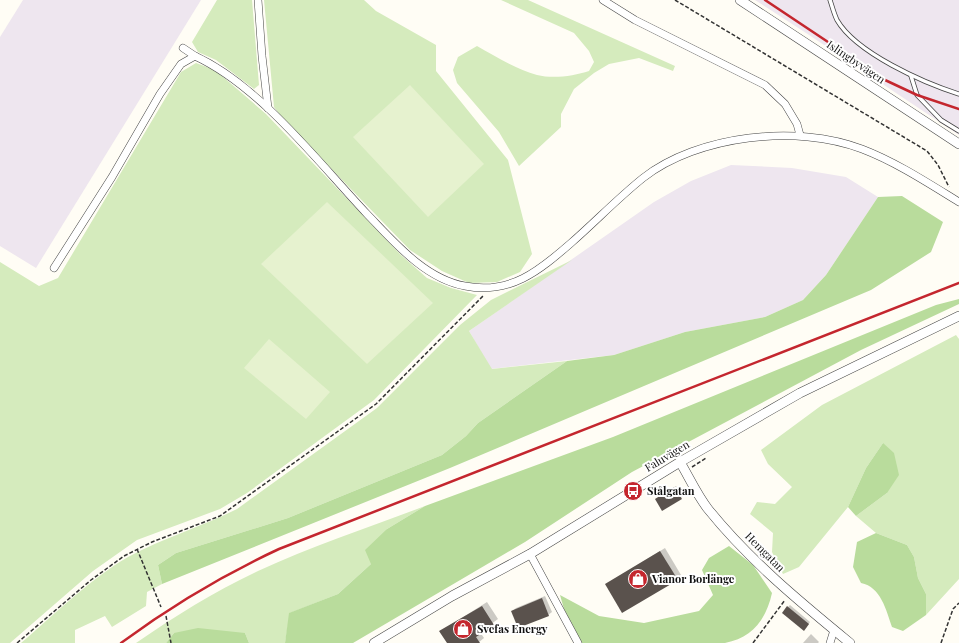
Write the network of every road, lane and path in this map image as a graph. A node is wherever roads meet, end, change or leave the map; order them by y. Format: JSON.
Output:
{"nodes":[{"id":1,"x":258,"y":0,"type":"edge"},
{"id":2,"x":603,"y":0,"type":"edge"},
{"id":3,"x":675,"y":0,"type":"edge"},
{"id":4,"x":740,"y":0,"type":"edge"},
{"id":5,"x":830,"y":0,"type":"edge"},
{"id":6,"x":183,"y":48,"type":"dead end"},
{"id":7,"x":195,"y":56,"type":"junction"},
{"id":8,"x":911,"y":76,"type":"junction"},
{"id":9,"x":959,"y":94,"type":"edge"},
{"id":10,"x":268,"y":108,"type":"junction"},
{"id":11,"x":959,"y":131,"type":"edge"},
{"id":12,"x":800,"y":135,"type":"junction"},
{"id":13,"x":959,"y":144,"type":"edge"},
{"id":14,"x":958,"y":201,"type":"edge"},
{"id":15,"x":54,"y":268,"type":"dead end"},
{"id":16,"x":490,"y":289,"type":"junction"},
{"id":17,"x":959,"y":316,"type":"edge"},
{"id":18,"x":712,"y":455,"type":"dead end"},
{"id":19,"x":680,"y":462,"type":"junction"},
{"id":20,"x":685,"y":471,"type":"junction"},
{"id":21,"x":137,"y":550,"type":"junction"},
{"id":22,"x":530,"y":554,"type":"junction"},
{"id":23,"x":790,"y":593,"type":"junction"},
{"id":24,"x":959,"y":602,"type":"edge"},
{"id":25,"x":162,"y":607,"type":"dead end"},
{"id":26,"x":166,"y":616,"type":"dead end"},
{"id":27,"x":834,"y":630,"type":"junction"},
{"id":28,"x":17,"y":643,"type":"edge"},
{"id":29,"x":171,"y":643,"type":"edge"},
{"id":30,"x":374,"y":643,"type":"edge"},
{"id":31,"x":578,"y":643,"type":"edge"},
{"id":32,"x":753,"y":643,"type":"edge"},
{"id":33,"x":830,"y":643,"type":"edge"},
{"id":34,"x":850,"y":643,"type":"edge"},
{"id":35,"x":941,"y":643,"type":"edge"}],
"edges":[{"from":1,"to":10,"type":"street"},
{"from":2,"to":12,"type":"street"},
{"from":3,"to":14,"type":"path"},
{"from":4,"to":13,"type":"street","name":"Islingbyvägen"},
{"from":5,"to":8,"type":"lane"},
{"from":6,"to":7,"type":"street"},
{"from":7,"to":10,"type":"street"},
{"from":7,"to":15,"type":"street"},
{"from":8,"to":9,"type":"lane"},
{"from":8,"to":11,"type":"lane"},
{"from":10,"to":16,"type":"street"},
{"from":12,"to":14,"type":"street"},
{"from":12,"to":16,"type":"street"},
{"from":16,"to":21,"type":"path"},
{"from":17,"to":19,"type":"street","name":"Faluvägen"},
{"from":18,"to":20,"type":"path"},
{"from":19,"to":20,"type":"street","name":"Hemgatan"},
{"from":19,"to":22,"type":"street","name":"Faluvägen"},
{"from":20,"to":23,"type":"street","name":"Hemgatan"},
{"from":21,"to":25,"type":"path"},
{"from":21,"to":28,"type":"path"},
{"from":22,"to":30,"type":"street","name":"Faluvägen"},
{"from":22,"to":31,"type":"street"},
{"from":23,"to":27,"type":"street","name":"Hemgatan"},
{"from":23,"to":32,"type":"path"},
{"from":24,"to":35,"type":"path"},
{"from":26,"to":29,"type":"path"},
{"from":27,"to":33,"type":"street"},
{"from":27,"to":34,"type":"street","name":"Hemgatan"}]}
